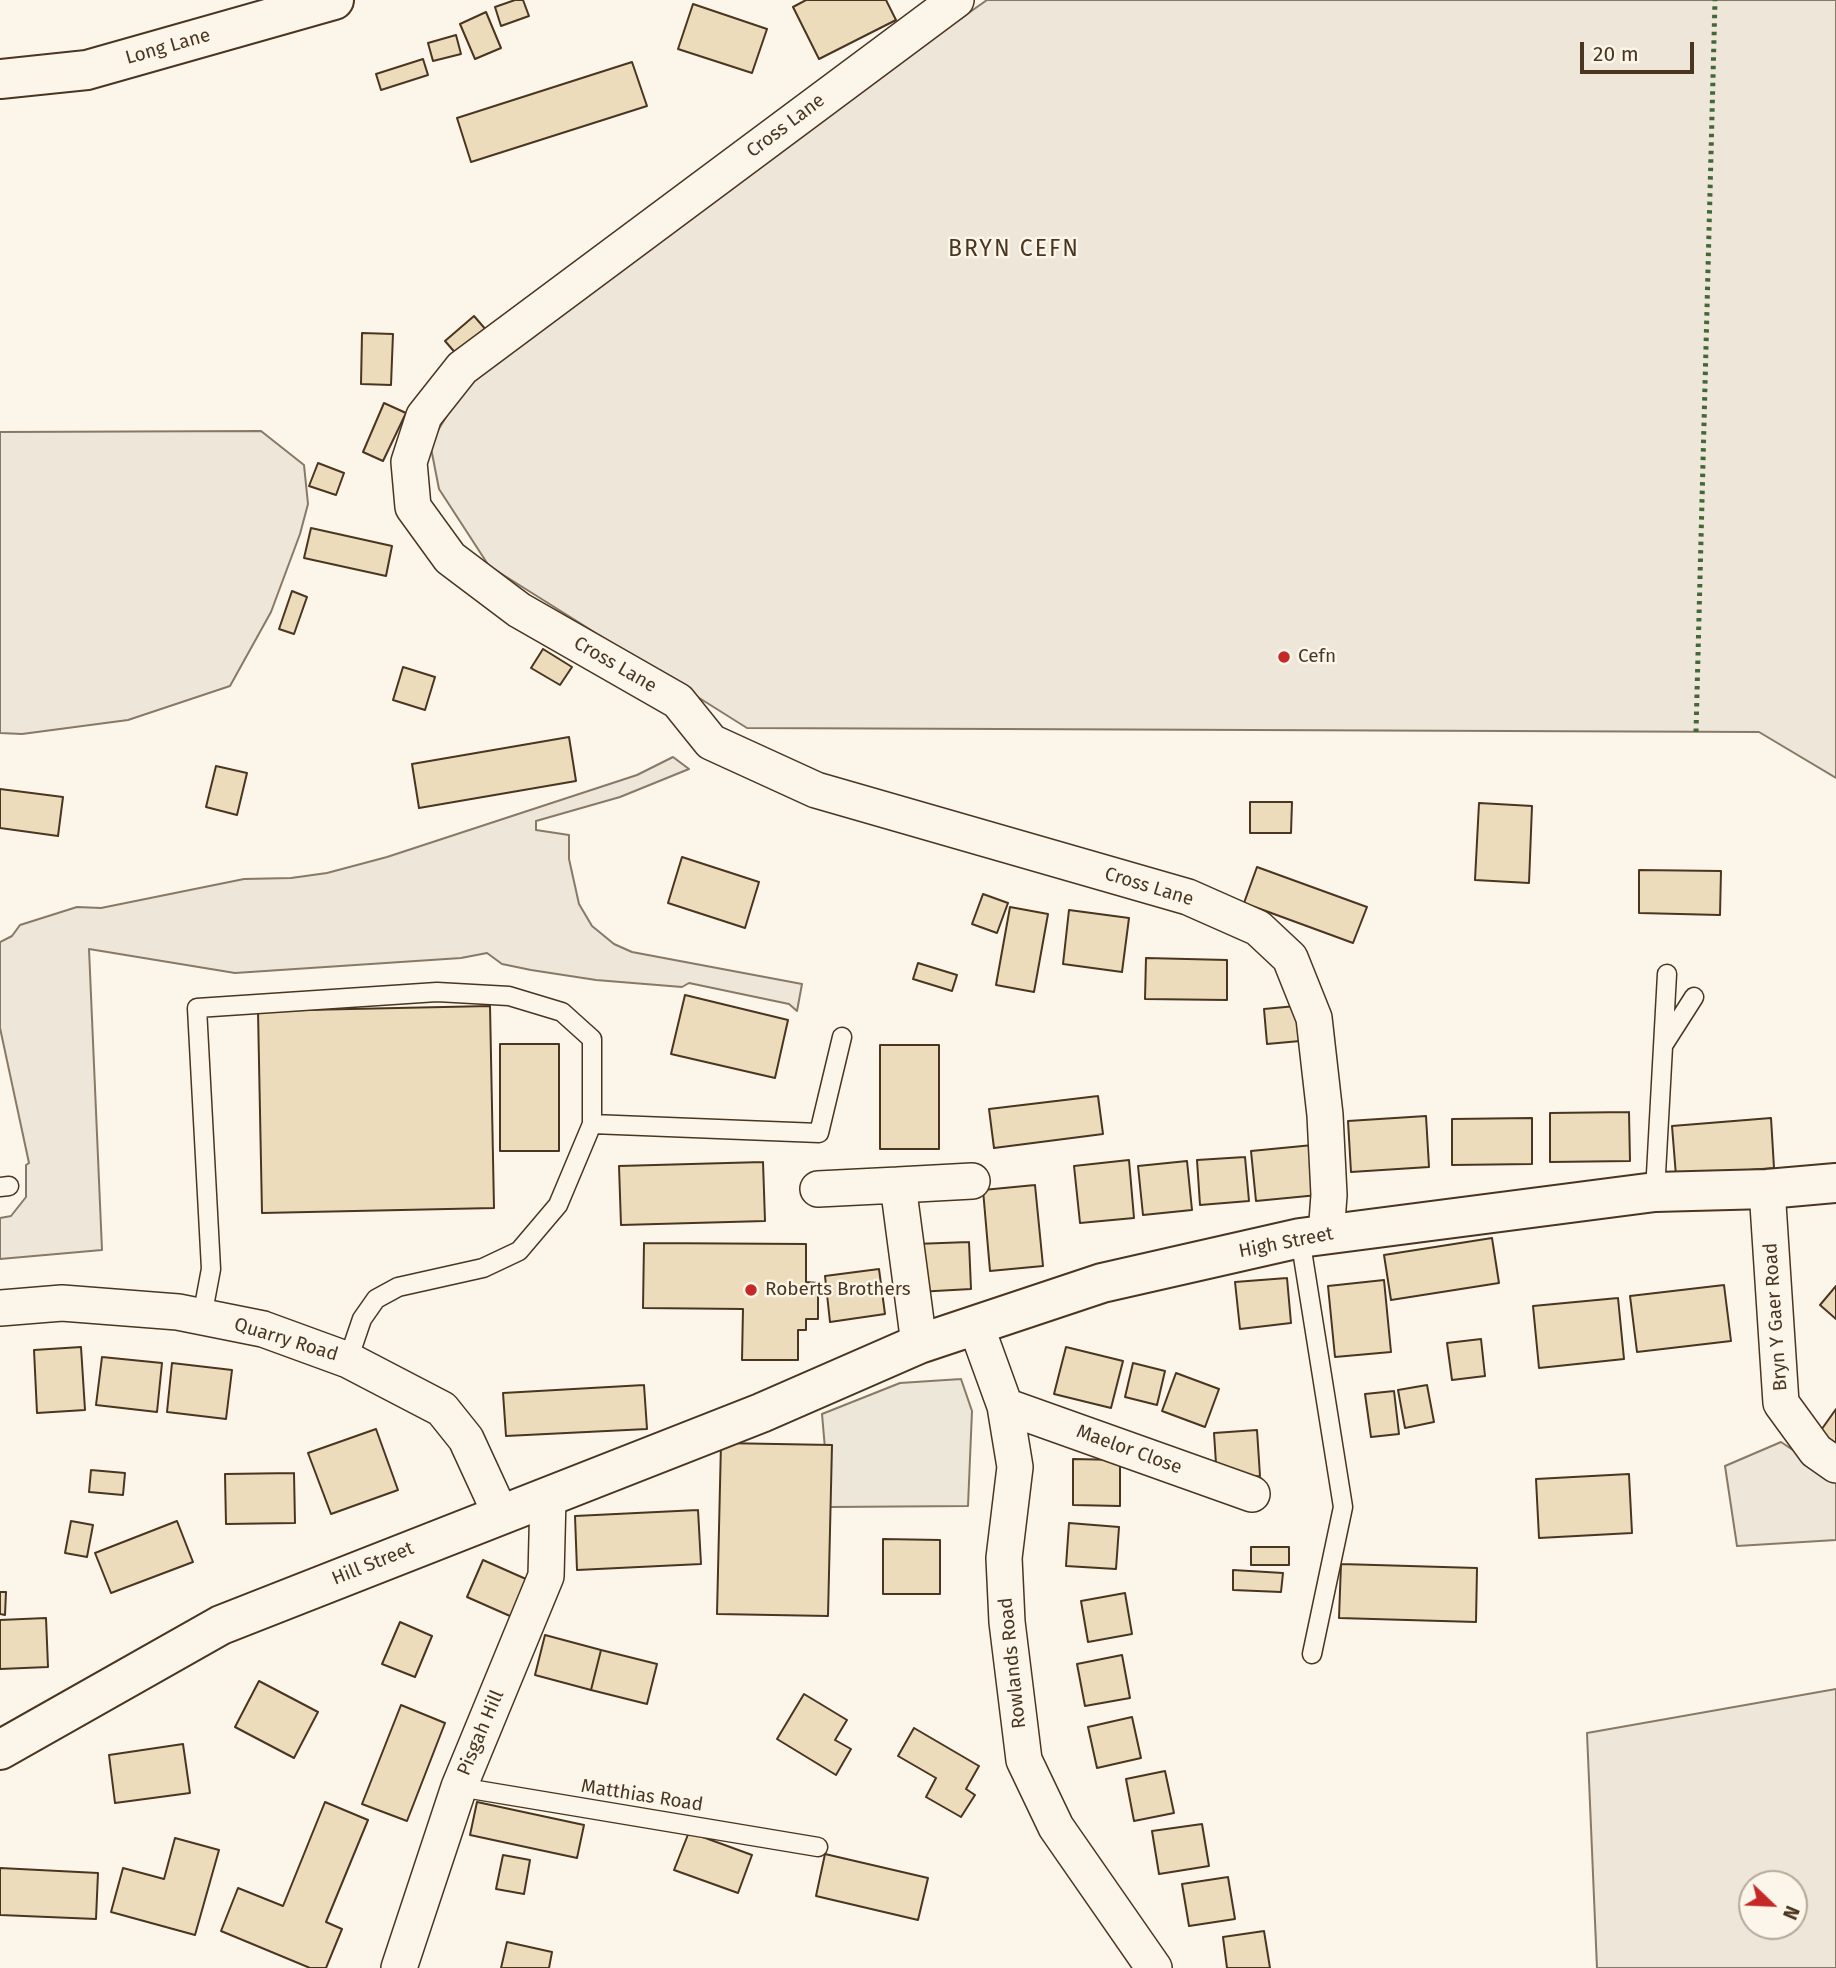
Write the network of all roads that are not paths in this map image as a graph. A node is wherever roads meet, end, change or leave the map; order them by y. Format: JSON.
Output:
{"nodes":[{"id":1,"x":334,"y":0,"type":"edge"},
{"id":2,"x":956,"y":0,"type":"edge"},
{"id":3,"x":0,"y":79,"type":"edge"},
{"id":4,"x":1667,"y":974,"type":"dead end"},
{"id":5,"x":1693,"y":997,"type":"dead end"},
{"id":6,"x":842,"y":1037,"type":"dead end"},
{"id":7,"x":1662,"y":1046,"type":"junction"},
{"id":8,"x":593,"y":1124,"type":"junction"},
{"id":9,"x":972,"y":1181,"type":"dead end"},
{"id":10,"x":1836,"y":1183,"type":"edge"},
{"id":11,"x":898,"y":1185,"type":"junction"},
{"id":12,"x":818,"y":1189,"type":"dead end"},
{"id":13,"x":1768,"y":1189,"type":"junction"},
{"id":14,"x":1655,"y":1192,"type":"junction"},
{"id":15,"x":1313,"y":1236,"type":"junction"},
{"id":16,"x":0,"y":1308,"type":"edge"},
{"id":17,"x":202,"y":1317,"type":"junction"},
{"id":18,"x":976,"y":1326,"type":"junction"},
{"id":19,"x":919,"y":1344,"type":"junction"},
{"id":20,"x":348,"y":1360,"type":"junction"},
{"id":21,"x":1006,"y":1406,"type":"junction"},
{"id":22,"x":761,"y":1413,"type":"joint"},
{"id":23,"x":1836,"y":1465,"type":"edge"},
{"id":24,"x":1252,"y":1494,"type":"dead end"},
{"id":25,"x":548,"y":1498,"type":"junction"},
{"id":26,"x":500,"y":1513,"type":"junction"},
{"id":27,"x":1312,"y":1654,"type":"dead end"},
{"id":28,"x":0,"y":1749,"type":"edge"},
{"id":29,"x":459,"y":1787,"type":"junction"},
{"id":30,"x":818,"y":1847,"type":"dead end"},
{"id":31,"x":399,"y":1968,"type":"edge"},
{"id":32,"x":1154,"y":1968,"type":"edge"}],
"edges":[{"from":1,"to":3,"type":"main road","name":"Long Lane"},
{"from":2,"to":15,"type":"street","name":"Cross Lane"},
{"from":4,"to":7,"type":"lane"},
{"from":5,"to":7,"type":"lane"},
{"from":6,"to":8,"type":"lane"},
{"from":7,"to":14,"type":"lane"},
{"from":8,"to":17,"type":"lane"},
{"from":8,"to":20,"type":"lane"},
{"from":9,"to":11,"type":"street"},
{"from":10,"to":13,"type":"main road","name":"High Street"},
{"from":11,"to":12,"type":"street"},
{"from":11,"to":19,"type":"street"},
{"from":13,"to":14,"type":"main road","name":"High Street"},
{"from":13,"to":23,"type":"street","name":"Bryn Y Gaer Road"},
{"from":14,"to":15,"type":"main road","name":"High Street"},
{"from":15,"to":18,"type":"main road","name":"High Street"},
{"from":15,"to":27,"type":"lane"},
{"from":16,"to":17,"type":"street","name":"Quarry Road"},
{"from":17,"to":20,"type":"street","name":"Quarry Road"},
{"from":18,"to":19,"type":"main road","name":"High Street"},
{"from":18,"to":21,"type":"street","name":"Rowlands Road"},
{"from":19,"to":22,"type":"main road","name":"High Street"},
{"from":20,"to":26,"type":"street","name":"Quarry Road"},
{"from":21,"to":24,"type":"street","name":"Maelor Close"},
{"from":21,"to":32,"type":"street","name":"Rowlands Road"},
{"from":22,"to":25,"type":"main road","name":"Hill Street"},
{"from":25,"to":26,"type":"main road","name":"Hill Street"},
{"from":25,"to":29,"type":"street","name":"Pisgah Hill"},
{"from":26,"to":28,"type":"main road","name":"Hill Street"},
{"from":29,"to":30,"type":"lane","name":"Matthias Road"},
{"from":29,"to":31,"type":"street","name":"Pisgah Hill"}]}
